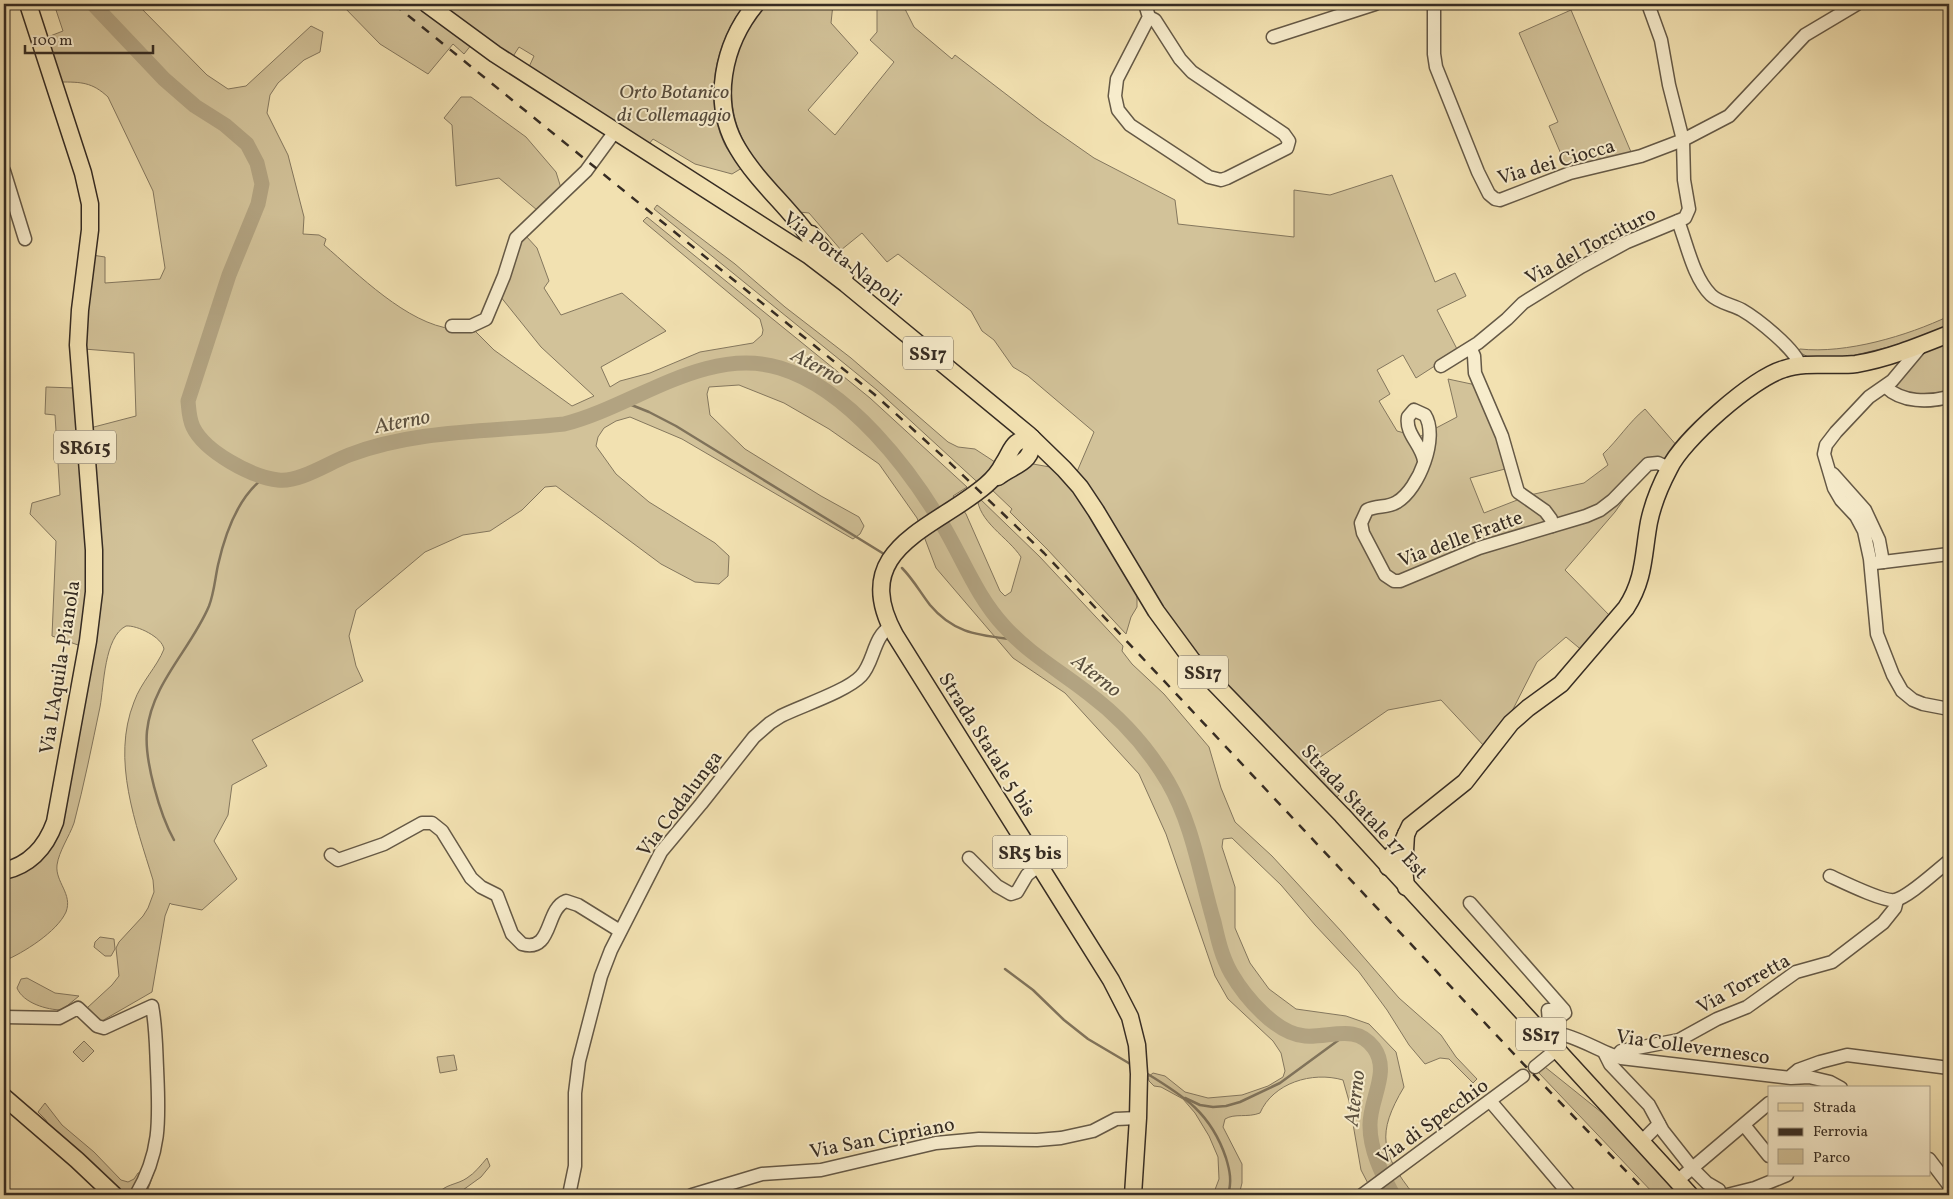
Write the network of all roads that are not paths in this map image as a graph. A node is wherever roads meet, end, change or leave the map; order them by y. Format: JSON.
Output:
{"nodes":[{"id":1,"x":28,"y":4,"type":"edge"},
{"id":2,"x":427,"y":4,"type":"edge"},
{"id":3,"x":756,"y":4,"type":"edge"},
{"id":4,"x":1145,"y":4,"type":"edge"},
{"id":5,"x":1375,"y":4,"type":"edge"},
{"id":6,"x":1434,"y":4,"type":"edge"},
{"id":7,"x":1648,"y":4,"type":"edge"},
{"id":8,"x":1857,"y":4,"type":"edge"},
{"id":9,"x":1149,"y":17,"type":"junction"},
{"id":10,"x":1273,"y":37,"type":"dead end"},
{"id":11,"x":616,"y":130,"type":"junction"},
{"id":12,"x":1683,"y":140,"type":"junction"},
{"id":13,"x":4,"y":171,"type":"edge"},
{"id":14,"x":1678,"y":221,"type":"junction"},
{"id":15,"x":25,"y":239,"type":"dead end"},
{"id":16,"x":812,"y":249,"type":"junction"},
{"id":17,"x":452,"y":326,"type":"dead end"},
{"id":18,"x":1949,"y":334,"type":"edge"},
{"id":19,"x":1471,"y":348,"type":"junction"},
{"id":20,"x":1907,"y":360,"type":"junction"},
{"id":21,"x":1441,"y":366,"type":"dead end"},
{"id":22,"x":1800,"y":366,"type":"junction"},
{"id":23,"x":1886,"y":387,"type":"junction"},
{"id":24,"x":1949,"y":397,"type":"edge"},
{"id":25,"x":1000,"y":412,"type":"junction"},
{"id":26,"x":1032,"y":438,"type":"junction"},
{"id":27,"x":1824,"y":456,"type":"junction"},
{"id":28,"x":1015,"y":458,"type":"junction"},
{"id":29,"x":1424,"y":462,"type":"dead end"},
{"id":30,"x":1669,"y":468,"type":"junction"},
{"id":31,"x":1064,"y":469,"type":"junction"},
{"id":32,"x":1552,"y":526,"type":"junction"},
{"id":33,"x":1949,"y":554,"type":"edge"},
{"id":34,"x":1884,"y":562,"type":"junction"},
{"id":35,"x":1870,"y":564,"type":"junction"},
{"id":36,"x":890,"y":627,"type":"junction"},
{"id":37,"x":1949,"y":709,"type":"edge"},
{"id":38,"x":1373,"y":850,"type":"junction"},
{"id":39,"x":1400,"y":853,"type":"junction"},
{"id":40,"x":331,"y":855,"type":"dead end"},
{"id":41,"x":969,"y":858,"type":"dead end"},
{"id":42,"x":1949,"y":861,"type":"edge"},
{"id":43,"x":1038,"y":866,"type":"junction"},
{"id":44,"x":1388,"y":867,"type":"junction"},
{"id":45,"x":4,"y":871,"type":"edge"},
{"id":46,"x":1830,"y":876,"type":"dead end"},
{"id":47,"x":1406,"y":887,"type":"junction"},
{"id":48,"x":1897,"y":900,"type":"junction"},
{"id":49,"x":1470,"y":903,"type":"dead end"},
{"id":50,"x":620,"y":932,"type":"junction"},
{"id":51,"x":4,"y":1017,"type":"edge"},
{"id":52,"x":1547,"y":1034,"type":"junction"},
{"id":53,"x":1556,"y":1050,"type":"junction"},
{"id":54,"x":1611,"y":1055,"type":"junction"},
{"id":55,"x":1535,"y":1066,"type":"dead end"},
{"id":56,"x":1949,"y":1068,"type":"edge"},
{"id":57,"x":1524,"y":1076,"type":"dead end"},
{"id":58,"x":1791,"y":1078,"type":"junction"},
{"id":59,"x":1837,"y":1086,"type":"edge"},
{"id":60,"x":4,"y":1096,"type":"edge"},
{"id":61,"x":1491,"y":1102,"type":"junction"},
{"id":62,"x":1768,"y":1104,"type":"edge"},
{"id":63,"x":1138,"y":1118,"type":"junction"},
{"id":64,"x":1659,"y":1124,"type":"junction"},
{"id":65,"x":1744,"y":1125,"type":"junction"},
{"id":66,"x":574,"y":1126,"type":"junction"},
{"id":67,"x":1641,"y":1142,"type":"junction"},
{"id":68,"x":1768,"y":1155,"type":"edge"},
{"id":69,"x":1930,"y":1160,"type":"edge"},
{"id":70,"x":1693,"y":1169,"type":"junction"},
{"id":71,"x":1930,"y":1174,"type":"edge"},
{"id":72,"x":1783,"y":1176,"type":"edge"},
{"id":73,"x":1949,"y":1184,"type":"edge"},
{"id":74,"x":1682,"y":1187,"type":"edge"},
{"id":75,"x":1747,"y":1192,"type":"edge"},
{"id":76,"x":1723,"y":1193,"type":"edge"},
{"id":77,"x":114,"y":1195,"type":"edge"},
{"id":78,"x":136,"y":1195,"type":"edge"},
{"id":79,"x":560,"y":1195,"type":"edge"},
{"id":80,"x":569,"y":1195,"type":"edge"},
{"id":81,"x":692,"y":1195,"type":"edge"},
{"id":82,"x":1133,"y":1195,"type":"edge"},
{"id":83,"x":1362,"y":1195,"type":"edge"},
{"id":84,"x":1570,"y":1195,"type":"edge"}],
"edges":[{"from":1,"to":45,"type":"main road","name":"Via L'Aquila-Pianola","number":"SR615"},
{"from":2,"to":11,"type":"main road","name":"Via Porta Napoli"},
{"from":3,"to":16,"type":"main road"},
{"from":4,"to":9,"type":"street"},
{"from":5,"to":10,"type":"street"},
{"from":6,"to":12,"type":"street","name":"Via dei Ciocca"},
{"from":7,"to":12,"type":"street","name":"Via del Torcituro"},
{"from":8,"to":12,"type":"street"},
{"from":9,"to":9,"type":"street"},
{"from":11,"to":16,"type":"main road","name":"Via Porta Napoli"},
{"from":11,"to":17,"type":"street"},
{"from":12,"to":14,"type":"street","name":"Via del Torcituro"},
{"from":13,"to":15,"type":"street"},
{"from":14,"to":19,"type":"street","name":"Via del Torcituro"},
{"from":14,"to":22,"type":"street"},
{"from":16,"to":25,"type":"main road","name":"Via Porta Napoli","number":"SS17"},
{"from":18,"to":20,"type":"main road"},
{"from":19,"to":21,"type":"street","name":"Via del Torcituro"},
{"from":19,"to":32,"type":"street","name":"Via delle Fratte"},
{"from":20,"to":22,"type":"main road"},
{"from":20,"to":23,"type":"street"},
{"from":22,"to":30,"type":"main road"},
{"from":23,"to":24,"type":"street"},
{"from":23,"to":27,"type":"street"},
{"from":25,"to":26,"type":"main road","name":"Via Porta Napoli","number":"SS17"},
{"from":25,"to":28,"type":"main road"},
{"from":26,"to":28,"type":"main road","name":"Strada Statale 5 bis","number":"SR5 bis"},
{"from":26,"to":31,"type":"main road","name":"Strada Statale 17 Est","number":"SS17"},
{"from":27,"to":34,"type":"street"},
{"from":27,"to":35,"type":"street"},
{"from":28,"to":31,"type":"main road","name":"Strada Statale 5 bis","number":"SR5 bis"},
{"from":28,"to":36,"type":"main road","name":"Strada Statale 5 bis","number":"SR5 bis"},
{"from":29,"to":32,"type":"street","name":"Via delle Fratte"},
{"from":30,"to":32,"type":"street","name":"Via delle Fratte"},
{"from":30,"to":39,"type":"main road"},
{"from":31,"to":38,"type":"main road","name":"Strada Statale 17 Est","number":"SS17"},
{"from":33,"to":34,"type":"street"},
{"from":34,"to":35,"type":"street"},
{"from":35,"to":37,"type":"street"},
{"from":36,"to":43,"type":"main road","name":"Strada Statale 5 bis","number":"SR5 bis"},
{"from":36,"to":50,"type":"street","name":"Via Codalunga"},
{"from":38,"to":39,"type":"main road"},
{"from":38,"to":44,"type":"main road","name":"Strada Statale 17 Est","number":"SS17"},
{"from":39,"to":44,"type":"main road"},
{"from":39,"to":47,"type":"main road"},
{"from":40,"to":50,"type":"street"},
{"from":41,"to":43,"type":"street"},
{"from":42,"to":48,"type":"street"},
{"from":43,"to":63,"type":"main road","name":"Strada Statale 5 bis","number":"SR5 bis"},
{"from":44,"to":47,"type":"main road","name":"Strada Statale 17 Est","number":"SS17"},
{"from":46,"to":48,"type":"street"},
{"from":47,"to":52,"type":"main road","name":"Strada Statale 17 Est","number":"SS17"},
{"from":48,"to":54,"type":"street","name":"Via Torretta"},
{"from":49,"to":52,"type":"street"},
{"from":50,"to":66,"type":"street","name":"Via Codalunga"},
{"from":51,"to":78,"type":"street"},
{"from":52,"to":53,"type":"main road","name":"Strada Statale 17 Est","number":"SS17"},
{"from":52,"to":54,"type":"street","name":"Via Collevernesco"},
{"from":53,"to":55,"type":"street"},
{"from":53,"to":67,"type":"main road","name":"Strada Statale 17 Est","number":"SS17"},
{"from":54,"to":58,"type":"street","name":"Via Collevernesco"},
{"from":54,"to":64,"type":"street"},
{"from":56,"to":58,"type":"street"},
{"from":57,"to":61,"type":"street","name":"Via di Specchio"},
{"from":58,"to":59,"type":"street","name":"Via Collevernesco"},
{"from":60,"to":77,"type":"main road"},
{"from":61,"to":83,"type":"street","name":"Via di Specchio"},
{"from":61,"to":84,"type":"street"},
{"from":62,"to":65,"type":"street"},
{"from":63,"to":81,"type":"street","name":"Via San Cipriano"},
{"from":63,"to":82,"type":"main road","name":"Strada Statale 5 bis","number":"SR5 bis"},
{"from":64,"to":67,"type":"street"},
{"from":64,"to":70,"type":"street"},
{"from":65,"to":68,"type":"street"},
{"from":65,"to":70,"type":"street"},
{"from":66,"to":79,"type":"street","name":"Via Codalunga"},
{"from":66,"to":80,"type":"street","name":"Via Codalunga"},
{"from":67,"to":74,"type":"main road","name":"Strada Statale 17 Est","number":"SS17"},
{"from":69,"to":73,"type":"street"},
{"from":70,"to":74,"type":"street"},
{"from":70,"to":76,"type":"street"},
{"from":71,"to":73,"type":"street"},
{"from":72,"to":75,"type":"street"},
{"from":74,"to":76,"type":"street"},
{"from":75,"to":76,"type":"street"}]}
